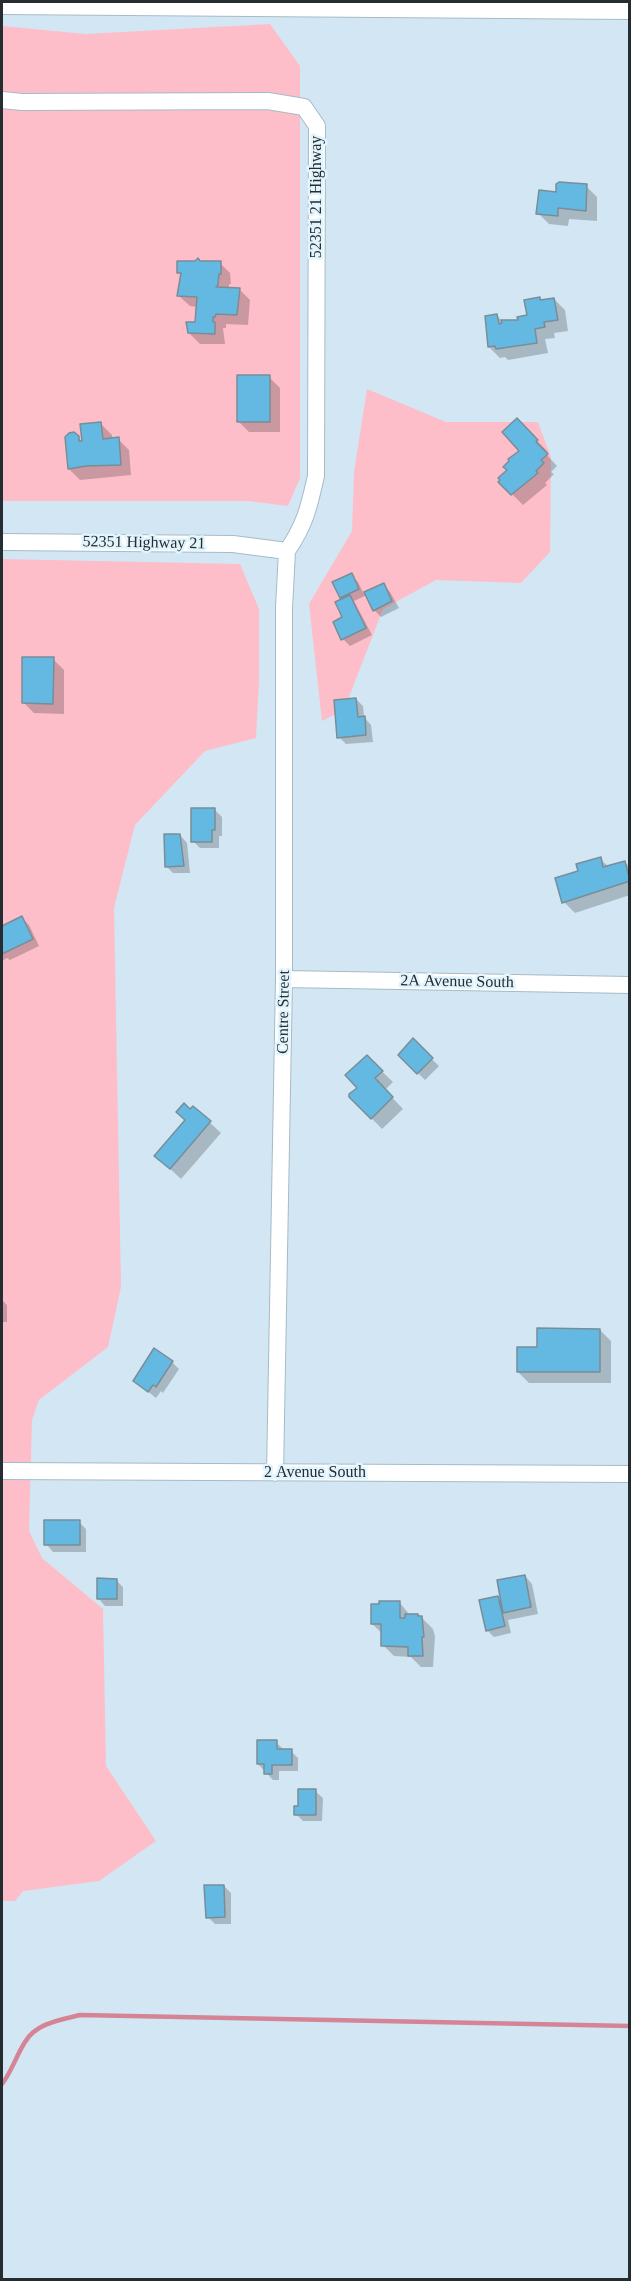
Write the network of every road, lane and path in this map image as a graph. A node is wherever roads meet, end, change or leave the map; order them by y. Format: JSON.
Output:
{"nodes":[{"id":1,"x":2,"y":2,"type":"edge"},
{"id":2,"x":630,"y":8,"type":"edge"},
{"id":3,"x":2,"y":100,"type":"edge"},
{"id":4,"x":2,"y":542,"type":"edge"},
{"id":5,"x":287,"y":551,"type":"junction"},
{"id":6,"x":284,"y":979,"type":"junction"},
{"id":7,"x":630,"y":985,"type":"edge"},
{"id":8,"x":2,"y":1471,"type":"edge"},
{"id":9,"x":275,"y":1473,"type":"junction"},
{"id":10,"x":630,"y":1474,"type":"edge"}],
"edges":[{"from":1,"to":2,"type":"main road"},
{"from":3,"to":5,"type":"street","name":"52351 21 Highway"},
{"from":4,"to":5,"type":"street","name":"52351 Highway 21"},
{"from":5,"to":6,"type":"street","name":"Centre Street"},
{"from":6,"to":7,"type":"street","name":"2A Avenue South"},
{"from":6,"to":9,"type":"street","name":"Centre Street"},
{"from":8,"to":9,"type":"street","name":"2 Avenue South"},
{"from":9,"to":10,"type":"street","name":"2 Avenue South"}]}
